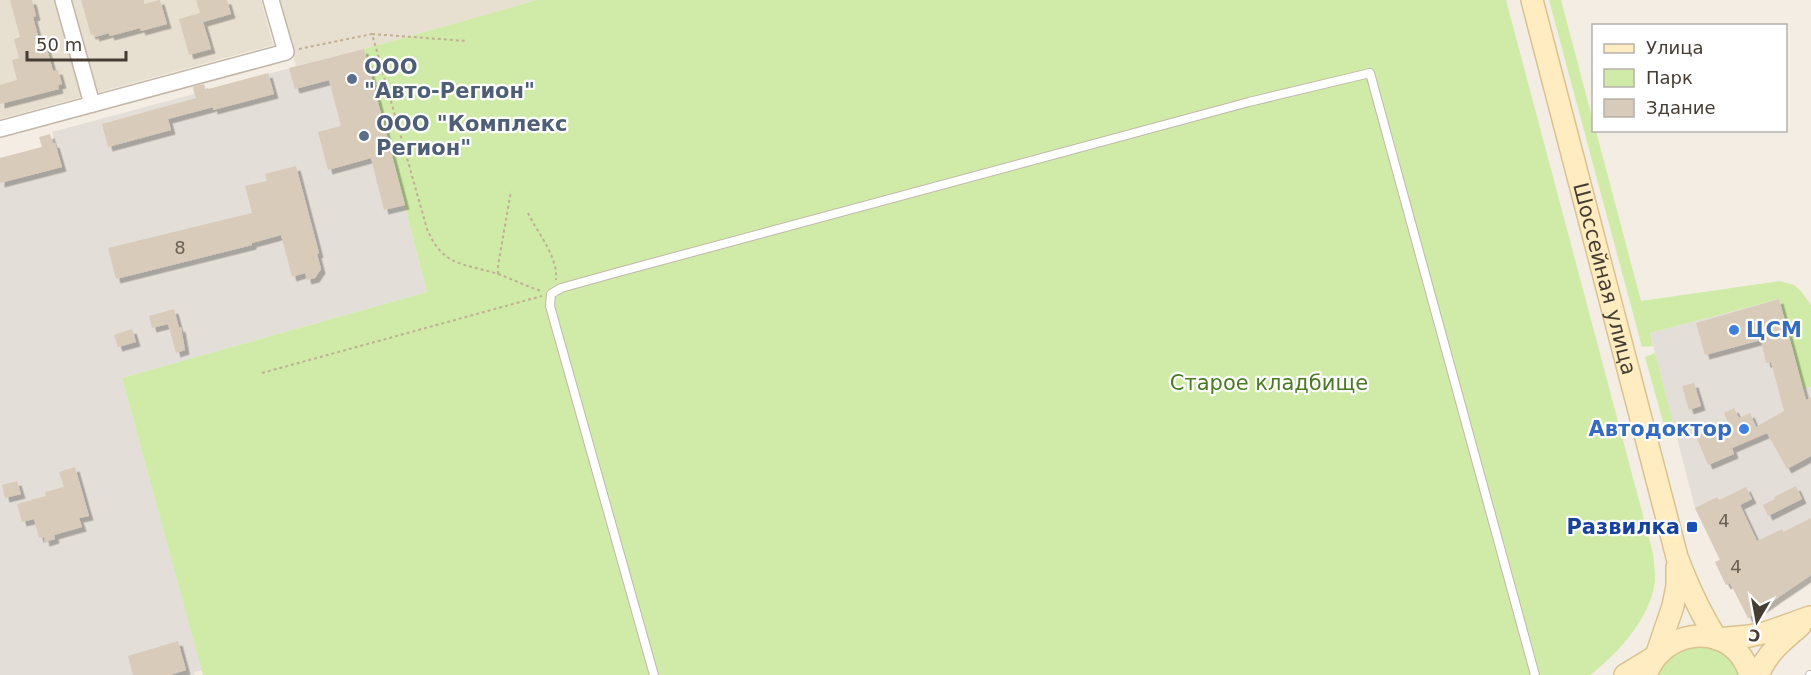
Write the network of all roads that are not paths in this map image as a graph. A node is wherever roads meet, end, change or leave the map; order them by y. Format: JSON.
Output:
{"nodes":[{"id":1,"x":63,"y":0,"type":"edge"},
{"id":2,"x":272,"y":0,"type":"edge"},
{"id":3,"x":1532,"y":0,"type":"edge"},
{"id":4,"x":92,"y":104,"type":"junction"},
{"id":5,"x":0,"y":129,"type":"edge"},
{"id":6,"x":1677,"y":557,"type":"junction"},
{"id":7,"x":1811,"y":616,"type":"edge"},
{"id":8,"x":1717,"y":639,"type":"junction"},
{"id":9,"x":1656,"y":656,"type":"junction"},
{"id":10,"x":654,"y":675,"type":"edge"},
{"id":11,"x":1535,"y":675,"type":"edge"},
{"id":12,"x":1625,"y":675,"type":"edge"},
{"id":13,"x":1646,"y":675,"type":"edge"},
{"id":14,"x":1750,"y":675,"type":"edge"},
{"id":15,"x":1758,"y":675,"type":"edge"}],
"edges":[{"from":1,"to":4,"type":"street"},
{"from":2,"to":4,"type":"street"},
{"from":3,"to":6,"type":"main road","name":"Шоссейная улица"},
{"from":4,"to":5,"type":"street"},
{"from":6,"to":8,"type":"main road","name":"Шоссейная улица"},
{"from":6,"to":9,"type":"main road","name":"Шоссейная улица"},
{"from":7,"to":8,"type":"main road"},
{"from":7,"to":15,"type":"main road"},
{"from":8,"to":9,"type":"main road"},
{"from":8,"to":14,"type":"main road"},
{"from":9,"to":12,"type":"main road"},
{"from":9,"to":13,"type":"main road","name":"Шоссейная улица"},
{"from":10,"to":11,"type":"lane"}]}
